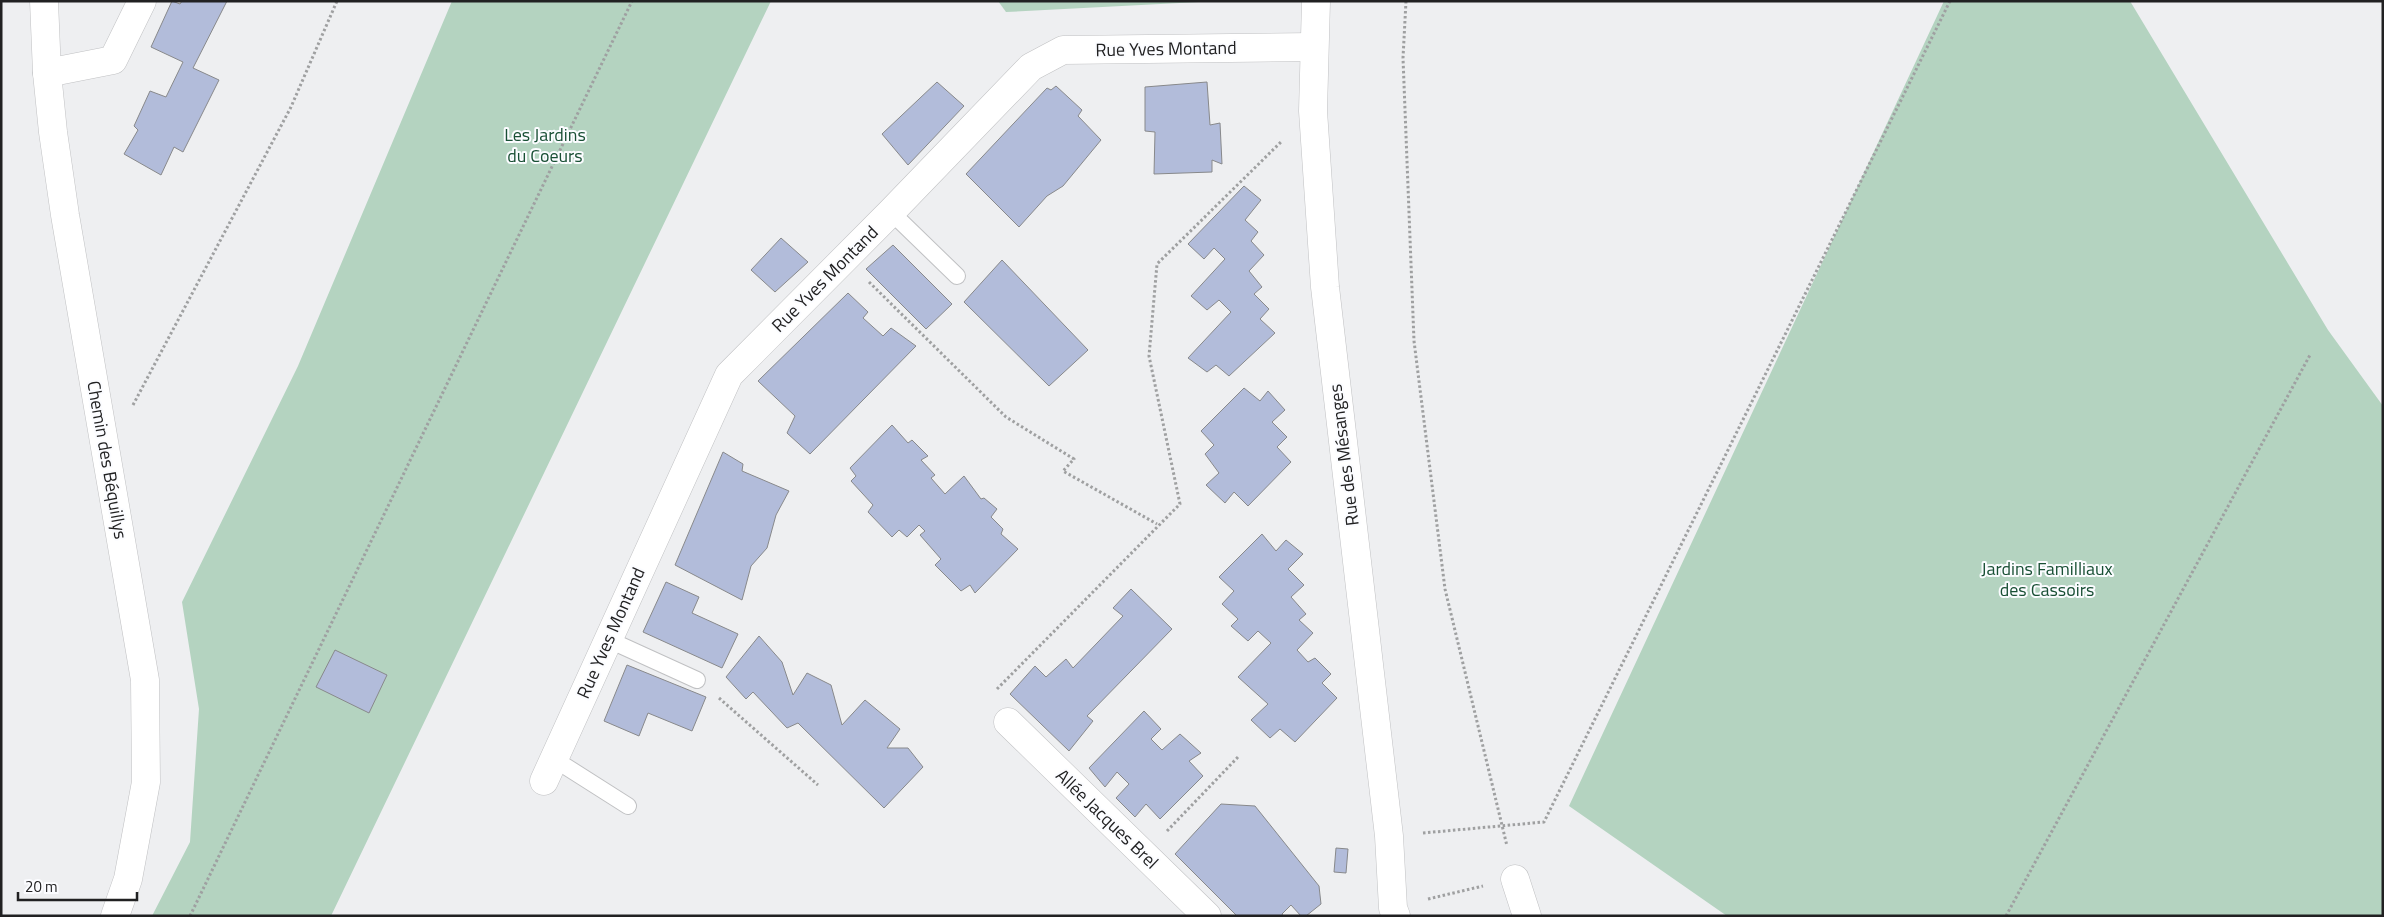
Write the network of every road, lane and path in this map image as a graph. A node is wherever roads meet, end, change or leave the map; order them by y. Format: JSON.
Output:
{"nodes":[{"id":1,"x":44,"y":1,"type":"edge"},
{"id":2,"x":142,"y":1,"type":"edge"},
{"id":3,"x":337,"y":1,"type":"edge"},
{"id":4,"x":632,"y":1,"type":"edge"},
{"id":5,"x":1316,"y":1,"type":"edge"},
{"id":6,"x":1406,"y":1,"type":"edge"},
{"id":7,"x":1950,"y":1,"type":"edge"},
{"id":8,"x":1313,"y":47,"type":"junction"},
{"id":9,"x":47,"y":73,"type":"junction"},
{"id":10,"x":1313,"y":111,"type":"junction"},
{"id":11,"x":891,"y":212,"type":"junction"},
{"id":12,"x":846,"y":258,"type":"junction"},
{"id":13,"x":957,"y":276,"type":"dead end"},
{"id":14,"x":2310,"y":355,"type":"dead end"},
{"id":15,"x":106,"y":456,"type":"junction"},
{"id":16,"x":1157,"y":524,"type":"junction"},
{"id":17,"x":607,"y":639,"type":"junction"},
{"id":18,"x":697,"y":680,"type":"joint"},
{"id":19,"x":1008,"y":722,"type":"joint"},
{"id":20,"x":1238,"y":757,"type":"dead end"},
{"id":21,"x":549,"y":770,"type":"joint"},
{"id":22,"x":818,"y":785,"type":"dead end"},
{"id":23,"x":628,"y":806,"type":"dead end"},
{"id":24,"x":1502,"y":827,"type":"junction"},
{"id":25,"x":1389,"y":836,"type":"junction"},
{"id":26,"x":1144,"y":855,"type":"junction"},
{"id":27,"x":1514,"y":879,"type":"junction"},
{"id":28,"x":1393,"y":913,"type":"edge"},
{"id":29,"x":115,"y":916,"type":"edge"},
{"id":30,"x":190,"y":916,"type":"edge"},
{"id":31,"x":1207,"y":916,"type":"edge"},
{"id":32,"x":1527,"y":916,"type":"edge"},
{"id":33,"x":2006,"y":916,"type":"edge"}],
"edges":[{"from":1,"to":9,"type":"street","name":"Chemin des Béquillys"},
{"from":2,"to":9,"type":"street"},
{"from":3,"to":15,"type":"path"},
{"from":4,"to":30,"type":"path"},
{"from":5,"to":8,"type":"street","name":"Rue des Mésanges"},
{"from":6,"to":24,"type":"path"},
{"from":7,"to":24,"type":"path"},
{"from":8,"to":10,"type":"street","name":"Rue des Mésanges"},
{"from":8,"to":11,"type":"street","name":"Rue Yves Montand"},
{"from":9,"to":15,"type":"street","name":"Chemin des Béquillys"},
{"from":10,"to":16,"type":"path"},
{"from":10,"to":25,"type":"street","name":"Rue des Mésanges"},
{"from":11,"to":12,"type":"street","name":"Rue Yves Montand"},
{"from":11,"to":13,"type":"lane"},
{"from":12,"to":16,"type":"path"},
{"from":12,"to":17,"type":"street","name":"Rue Yves Montand"},
{"from":14,"to":33,"type":"path"},
{"from":15,"to":29,"type":"street","name":"Chemin des Béquillys"},
{"from":16,"to":19,"type":"path"},
{"from":17,"to":18,"type":"lane"},
{"from":17,"to":21,"type":"street","name":"Rue Yves Montand"},
{"from":18,"to":22,"type":"path"},
{"from":19,"to":26,"type":"street","name":"Allée Jacques Brel"},
{"from":20,"to":26,"type":"path"},
{"from":21,"to":23,"type":"lane"},
{"from":24,"to":25,"type":"path"},
{"from":24,"to":27,"type":"path"},
{"from":25,"to":28,"type":"street","name":"Rue des Mésanges"},
{"from":26,"to":31,"type":"street","name":"Allée Jacques Brel"},
{"from":27,"to":28,"type":"path"},
{"from":27,"to":32,"type":"street"}]}
